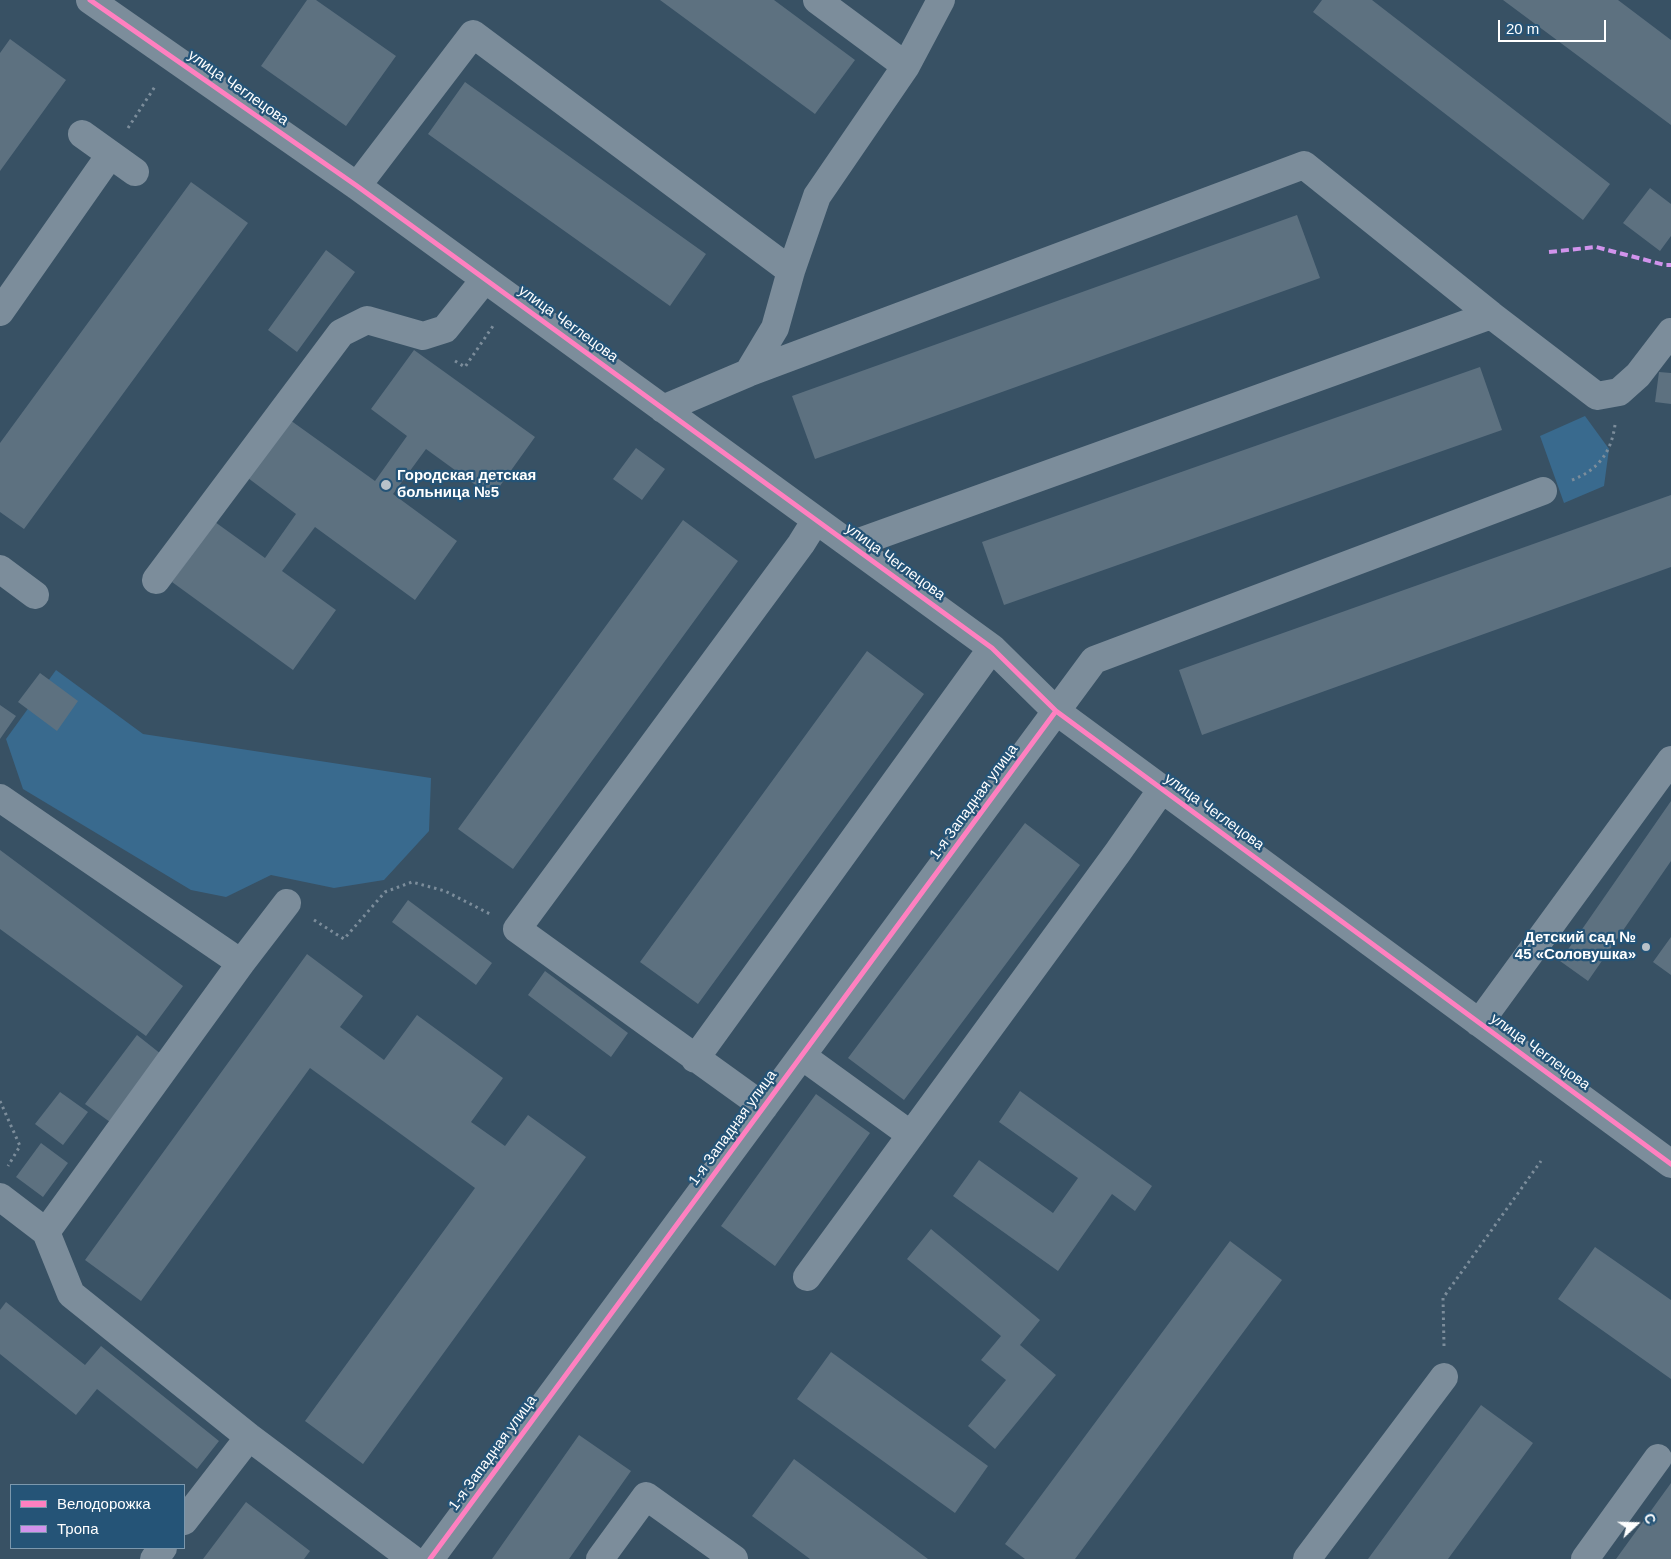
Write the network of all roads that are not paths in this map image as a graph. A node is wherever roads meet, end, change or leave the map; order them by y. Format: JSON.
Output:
{"nodes":[{"id":1,"x":817,"y":0,"type":"edge"},
{"id":2,"x":941,"y":0,"type":"edge"},
{"id":3,"x":99,"y":3,"type":"edge"},
{"id":4,"x":906,"y":66,"type":"junction"},
{"id":5,"x":82,"y":134,"type":"dead end"},
{"id":6,"x":110,"y":154,"type":"junction"},
{"id":7,"x":135,"y":172,"type":"dead end"},
{"id":8,"x":357,"y":186,"type":"junction"},
{"id":9,"x":791,"y":271,"type":"junction"},
{"id":10,"x":485,"y":279,"type":"junction"},
{"id":11,"x":0,"y":312,"type":"edge"},
{"id":12,"x":1491,"y":315,"type":"junction"},
{"id":13,"x":1671,"y":332,"type":"edge"},
{"id":14,"x":748,"y":373,"type":"junction"},
{"id":15,"x":663,"y":409,"type":"junction"},
{"id":16,"x":1543,"y":492,"type":"road end"},
{"id":17,"x":816,"y":520,"type":"junction"},
{"id":18,"x":851,"y":545,"type":"junction"},
{"id":19,"x":0,"y":570,"type":"edge"},
{"id":20,"x":156,"y":580,"type":"dead end"},
{"id":21,"x":35,"y":595,"type":"dead end"},
{"id":22,"x":992,"y":648,"type":"junction"},
{"id":23,"x":1056,"y":711,"type":"junction"},
{"id":24,"x":1671,"y":760,"type":"edge"},
{"id":25,"x":1162,"y":789,"type":"junction"},
{"id":26,"x":0,"y":798,"type":"edge"},
{"id":27,"x":287,"y":903,"type":"road end"},
{"id":28,"x":241,"y":963,"type":"junction"},
{"id":29,"x":1479,"y":1023,"type":"junction"},
{"id":30,"x":802,"y":1056,"type":"junction"},
{"id":31,"x":695,"y":1059,"type":"junction"},
{"id":32,"x":764,"y":1107,"type":"junction"},
{"id":33,"x":911,"y":1135,"type":"junction"},
{"id":34,"x":1671,"y":1164,"type":"edge"},
{"id":35,"x":0,"y":1197,"type":"edge"},
{"id":36,"x":46,"y":1232,"type":"junction"},
{"id":37,"x":807,"y":1277,"type":"dead end"},
{"id":38,"x":1444,"y":1378,"type":"road end"},
{"id":39,"x":249,"y":1437,"type":"junction"},
{"id":40,"x":1658,"y":1458,"type":"dead end"},
{"id":41,"x":185,"y":1520,"type":"edge"},
{"id":42,"x":412,"y":1559,"type":"edge"},
{"id":43,"x":430,"y":1559,"type":"edge"},
{"id":44,"x":600,"y":1559,"type":"edge"},
{"id":45,"x":734,"y":1559,"type":"edge"},
{"id":46,"x":1307,"y":1559,"type":"edge"},
{"id":47,"x":1585,"y":1559,"type":"edge"}],
"edges":[{"from":1,"to":4,"type":"street"},
{"from":2,"to":4,"type":"street"},
{"from":3,"to":8,"type":"street","name":"улица Чеглецова"},
{"from":4,"to":9,"type":"street"},
{"from":5,"to":6,"type":"street"},
{"from":6,"to":7,"type":"street"},
{"from":6,"to":11,"type":"street"},
{"from":8,"to":9,"type":"street"},
{"from":8,"to":10,"type":"street","name":"улица Чеглецова"},
{"from":9,"to":14,"type":"street"},
{"from":10,"to":15,"type":"street","name":"улица Чеглецова"},
{"from":10,"to":20,"type":"street"},
{"from":12,"to":13,"type":"street"},
{"from":12,"to":14,"type":"street"},
{"from":12,"to":18,"type":"street"},
{"from":14,"to":15,"type":"street"},
{"from":15,"to":17,"type":"street","name":"улица Чеглецова"},
{"from":16,"to":23,"type":"street","name":"1-я Западная улица"},
{"from":17,"to":18,"type":"street","name":"улица Чеглецова"},
{"from":17,"to":31,"type":"street"},
{"from":18,"to":22,"type":"street","name":"улица Чеглецова"},
{"from":19,"to":21,"type":"street"},
{"from":22,"to":23,"type":"street","name":"улица Чеглецова"},
{"from":22,"to":31,"type":"street"},
{"from":23,"to":25,"type":"street","name":"улица Чеглецова"},
{"from":23,"to":30,"type":"street","name":"1-я Западная улица"},
{"from":24,"to":29,"type":"street"},
{"from":25,"to":29,"type":"street","name":"улица Чеглецова"},
{"from":25,"to":33,"type":"street"},
{"from":26,"to":28,"type":"street"},
{"from":27,"to":28,"type":"street"},
{"from":28,"to":36,"type":"street"},
{"from":29,"to":34,"type":"street","name":"улица Чеглецова"},
{"from":30,"to":32,"type":"street","name":"1-я Западная улица"},
{"from":30,"to":33,"type":"street"},
{"from":31,"to":32,"type":"street"},
{"from":32,"to":43,"type":"street","name":"1-я Западная улица"},
{"from":33,"to":37,"type":"street"},
{"from":35,"to":36,"type":"street"},
{"from":36,"to":39,"type":"street"},
{"from":38,"to":46,"type":"street"},
{"from":39,"to":41,"type":"street"},
{"from":39,"to":42,"type":"street"},
{"from":40,"to":47,"type":"street"},
{"from":44,"to":45,"type":"street"}]}
